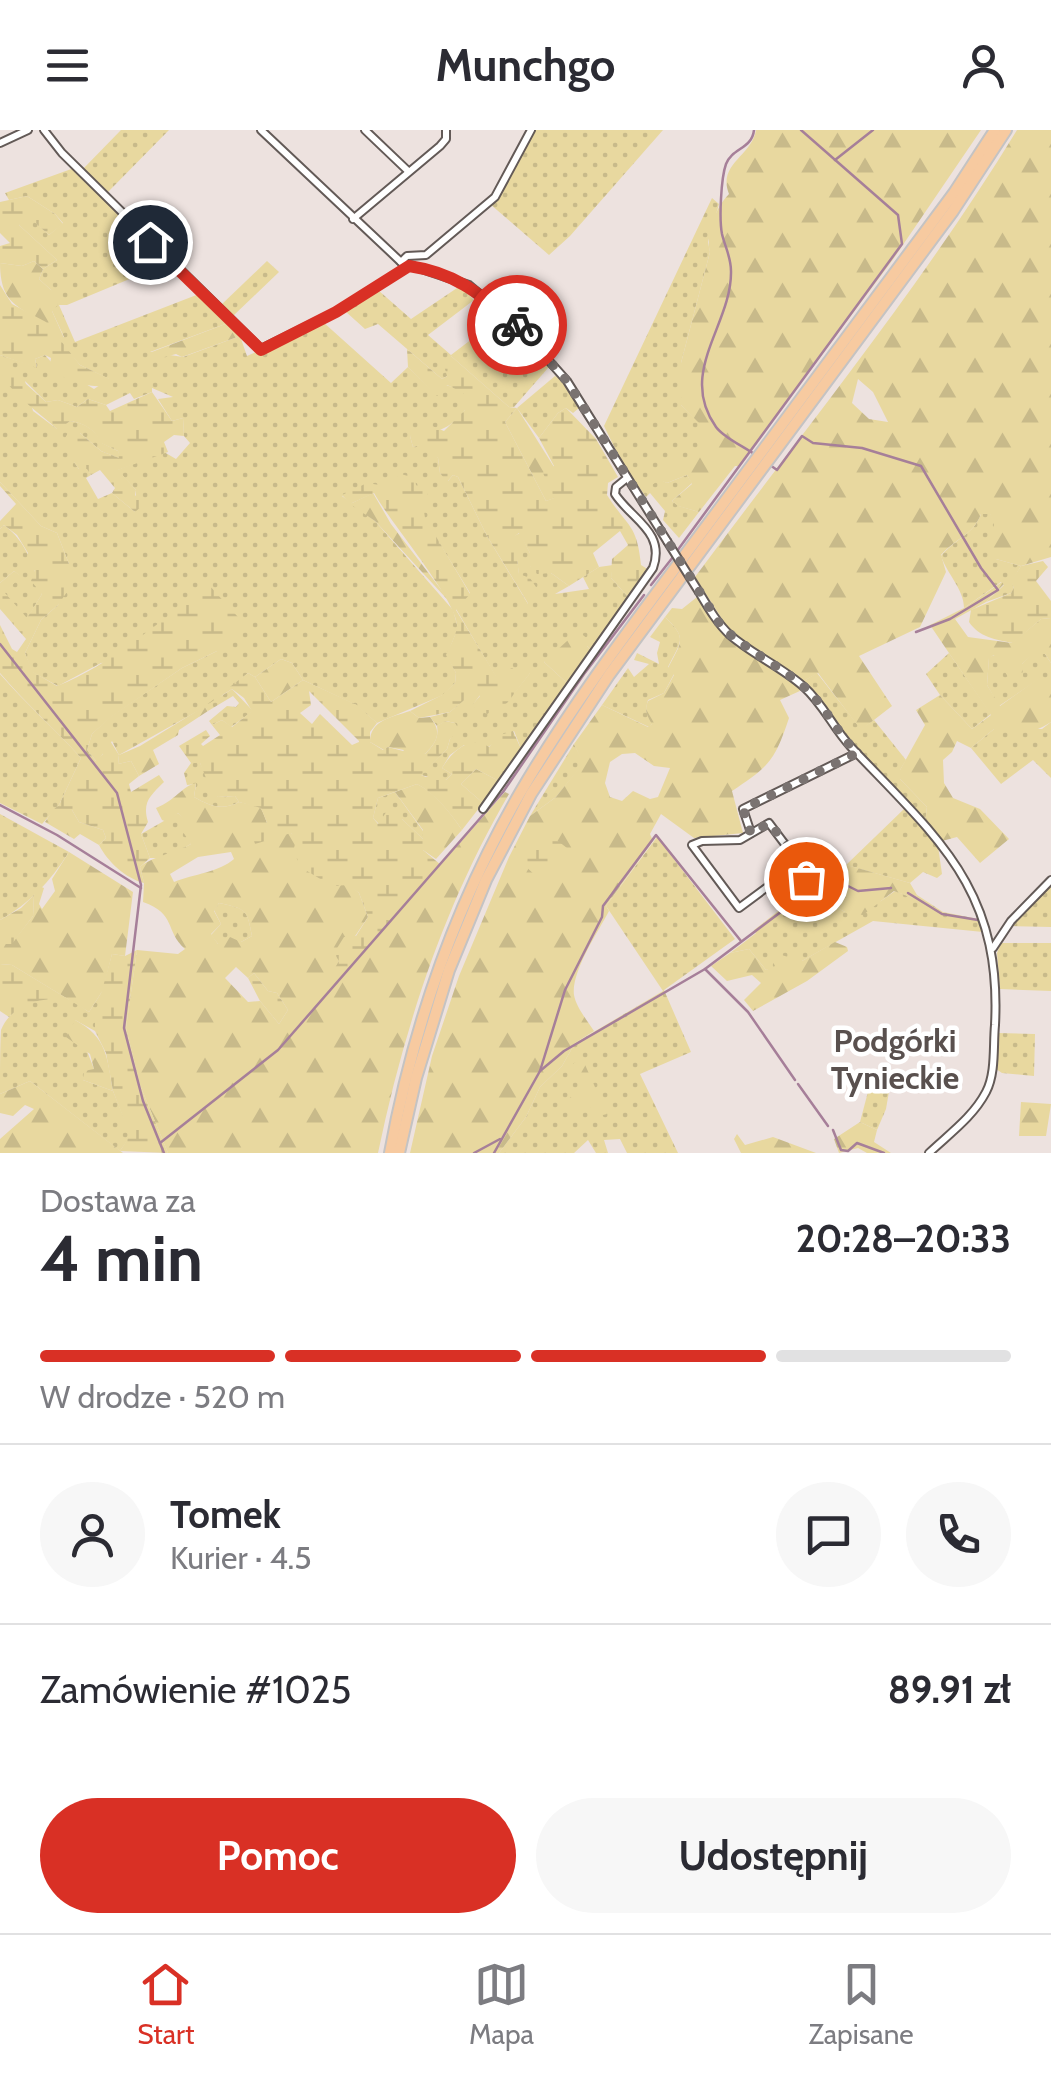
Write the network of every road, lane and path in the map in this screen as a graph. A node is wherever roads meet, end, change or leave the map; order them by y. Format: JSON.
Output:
{"nodes":[{"id":1,"x":28,"y":130,"type":"edge"},
{"id":2,"x":44,"y":130,"type":"edge"},
{"id":3,"x":261,"y":130,"type":"edge"},
{"id":4,"x":365,"y":130,"type":"edge"},
{"id":5,"x":446,"y":130,"type":"edge"},
{"id":6,"x":532,"y":130,"type":"edge"},
{"id":7,"x":995,"y":130,"type":"edge"},
{"id":8,"x":1006,"y":130,"type":"edge"},
{"id":9,"x":0,"y":143,"type":"edge"},
{"id":10,"x":408,"y":171,"type":"junction"},
{"id":11,"x":353,"y":219,"type":"junction"},
{"id":12,"x":405,"y":264,"type":"junction"},
{"id":13,"x":627,"y":478,"type":"junction"},
{"id":14,"x":857,"y":753,"type":"junction"},
{"id":15,"x":483,"y":809,"type":"dead end"},
{"id":16,"x":751,"y":834,"type":"junction"},
{"id":17,"x":1051,"y":880,"type":"edge"},
{"id":18,"x":993,"y":949,"type":"junction"},
{"id":19,"x":390,"y":1153,"type":"edge"},
{"id":20,"x":400,"y":1153,"type":"edge"},
{"id":21,"x":929,"y":1153,"type":"edge"}],
"edges":[{"from":1,"to":9,"type":"street"},
{"from":2,"to":12,"type":"street"},
{"from":3,"to":11,"type":"street"},
{"from":4,"to":10,"type":"street"},
{"from":5,"to":10,"type":"street"},
{"from":6,"to":12,"type":"street"},
{"from":7,"to":19,"type":"highway"},
{"from":8,"to":20,"type":"highway"},
{"from":10,"to":11,"type":"street"},
{"from":11,"to":12,"type":"street"},
{"from":12,"to":13,"type":"street"},
{"from":13,"to":14,"type":"street","bridge":true},
{"from":13,"to":15,"type":"street"},
{"from":14,"to":16,"type":"street"},
{"from":14,"to":18,"type":"street"},
{"from":16,"to":16,"type":"street"},
{"from":17,"to":18,"type":"street"},
{"from":18,"to":21,"type":"street"}]}
